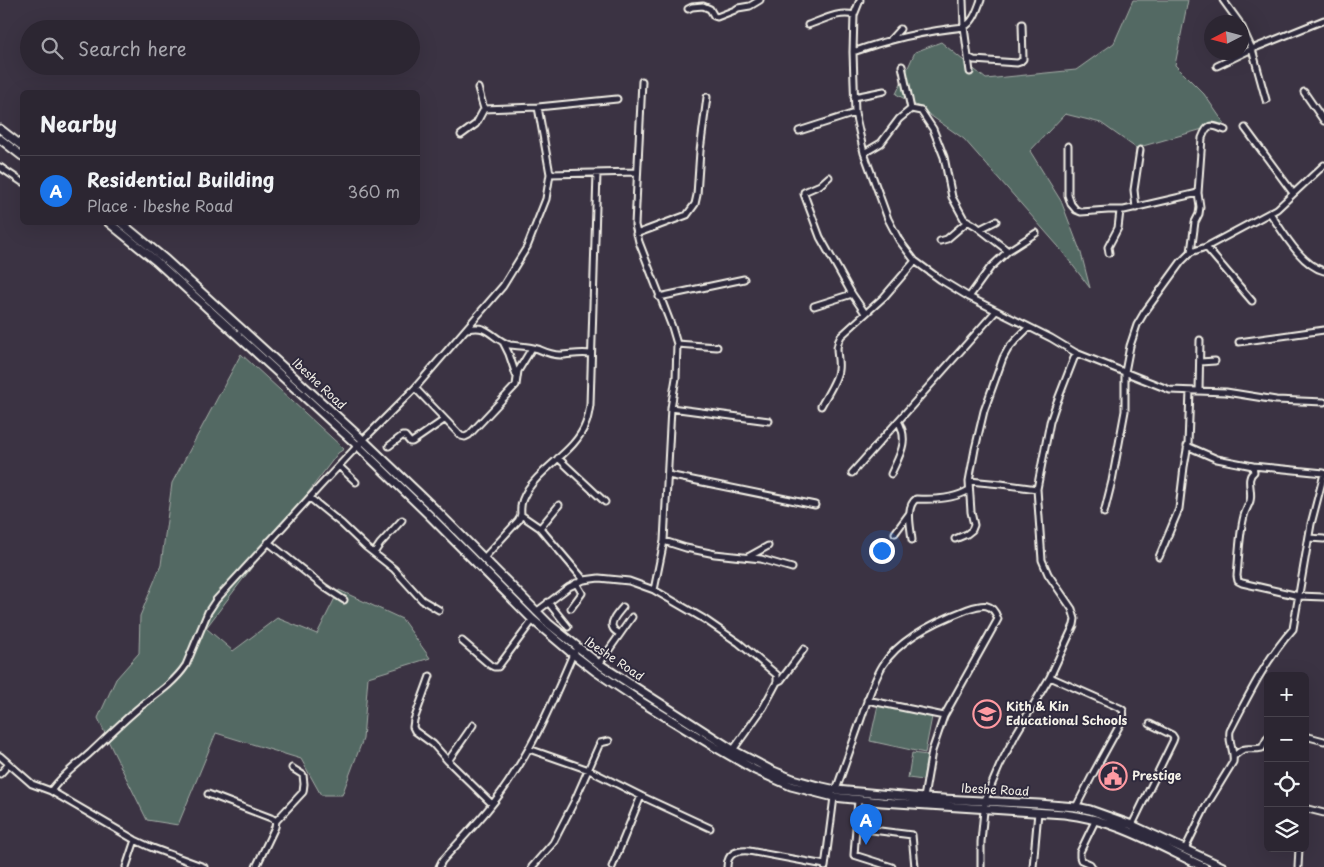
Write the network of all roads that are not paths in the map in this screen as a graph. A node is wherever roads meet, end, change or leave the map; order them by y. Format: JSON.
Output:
{"nodes":[{"id":1,"x":760,"y":0,"type":"edge"},
{"id":2,"x":860,"y":0,"type":"edge"},
{"id":3,"x":963,"y":0,"type":"edge"},
{"id":4,"x":981,"y":0,"type":"edge"},
{"id":5,"x":1223,"y":0,"type":"edge"},
{"id":6,"x":688,"y":9,"type":"dead end"},
{"id":7,"x":1234,"y":15,"type":"edge"},
{"id":8,"x":854,"y":16,"type":"junction"},
{"id":9,"x":1324,"y":20,"type":"edge"},
{"id":10,"x":808,"y":24,"type":"dead end"},
{"id":11,"x":1022,"y":24,"type":"dead end"},
{"id":12,"x":964,"y":27,"type":"junction"},
{"id":13,"x":900,"y":29,"type":"dead end"},
{"id":14,"x":890,"y":40,"type":"junction"},
{"id":15,"x":1249,"y":42,"type":"edge"},
{"id":16,"x":1252,"y":49,"type":"junction"},
{"id":17,"x":853,"y":52,"type":"junction"},
{"id":18,"x":968,"y":57,"type":"junction"},
{"id":19,"x":902,"y":66,"type":"dead end"},
{"id":20,"x":1217,"y":66,"type":"dead end"},
{"id":21,"x":970,"y":72,"type":"dead end"},
{"id":22,"x":642,"y":81,"type":"dead end"},
{"id":23,"x":478,"y":88,"type":"dead end"},
{"id":24,"x":884,"y":91,"type":"dead end"},
{"id":25,"x":1304,"y":92,"type":"dead end"},
{"id":26,"x":707,"y":97,"type":"dead end"},
{"id":27,"x":854,"y":97,"type":"junction"},
{"id":28,"x":617,"y":100,"type":"dead end"},
{"id":29,"x":1266,"y":100,"type":"dead end"},
{"id":30,"x":538,"y":107,"type":"junction"},
{"id":31,"x":484,"y":109,"type":"junction"},
{"id":32,"x":911,"y":109,"type":"junction"},
{"id":33,"x":855,"y":113,"type":"junction"},
{"id":34,"x":1324,"y":121,"type":"edge"},
{"id":35,"x":1245,"y":128,"type":"dead end"},
{"id":36,"x":0,"y":129,"type":"edge"},
{"id":37,"x":1225,"y":130,"type":"dead end"},
{"id":38,"x":799,"y":131,"type":"dead end"},
{"id":39,"x":461,"y":136,"type":"dead end"},
{"id":40,"x":0,"y":139,"type":"edge"},
{"id":41,"x":20,"y":144,"type":"edge"},
{"id":42,"x":1068,"y":146,"type":"dead end"},
{"id":43,"x":1140,"y":150,"type":"dead end"},
{"id":44,"x":864,"y":153,"type":"junction"},
{"id":45,"x":20,"y":154,"type":"edge"},
{"id":46,"x":0,"y":167,"type":"edge"},
{"id":47,"x":1323,"y":168,"type":"edge"},
{"id":48,"x":597,"y":172,"type":"junction"},
{"id":49,"x":637,"y":172,"type":"junction"},
{"id":50,"x":550,"y":174,"type":"junction"},
{"id":51,"x":829,"y":177,"type":"dead end"},
{"id":52,"x":20,"y":181,"type":"edge"},
{"id":53,"x":1198,"y":193,"type":"junction"},
{"id":54,"x":1293,"y":193,"type":"junction"},
{"id":55,"x":1136,"y":208,"type":"junction"},
{"id":56,"x":1120,"y":211,"type":"junction"},
{"id":57,"x":1270,"y":213,"type":"junction"},
{"id":58,"x":968,"y":221,"type":"junction"},
{"id":59,"x":996,"y":221,"type":"dead end"},
{"id":60,"x":112,"y":225,"type":"edge"},
{"id":61,"x":124,"y":225,"type":"edge"},
{"id":62,"x":980,"y":229,"type":"junction"},
{"id":63,"x":1036,"y":233,"type":"dead end"},
{"id":64,"x":636,"y":234,"type":"junction"},
{"id":65,"x":940,"y":241,"type":"dead end"},
{"id":66,"x":1206,"y":247,"type":"junction"},
{"id":67,"x":1008,"y":251,"type":"junction"},
{"id":68,"x":1191,"y":252,"type":"junction"},
{"id":69,"x":1109,"y":253,"type":"dead end"},
{"id":70,"x":915,"y":261,"type":"junction"},
{"id":71,"x":1324,"y":271,"type":"edge"},
{"id":72,"x":744,"y":279,"type":"dead end"},
{"id":73,"x":852,"y":294,"type":"junction"},
{"id":74,"x":660,"y":297,"type":"junction"},
{"id":75,"x":969,"y":297,"type":"junction"},
{"id":76,"x":1252,"y":301,"type":"dead end"},
{"id":77,"x":814,"y":306,"type":"dead end"},
{"id":78,"x":996,"y":311,"type":"junction"},
{"id":79,"x":865,"y":313,"type":"junction"},
{"id":80,"x":1029,"y":328,"type":"junction"},
{"id":81,"x":467,"y":329,"type":"junction"},
{"id":82,"x":1324,"y":330,"type":"edge"},
{"id":83,"x":1200,"y":340,"type":"dead end"},
{"id":84,"x":503,"y":342,"type":"junction"},
{"id":85,"x":1239,"y":342,"type":"dead end"},
{"id":86,"x":677,"y":344,"type":"junction"},
{"id":87,"x":717,"y":347,"type":"dead end"},
{"id":88,"x":532,"y":348,"type":"junction"},
{"id":89,"x":1076,"y":353,"type":"junction"},
{"id":90,"x":591,"y":354,"type":"junction"},
{"id":91,"x":1215,"y":361,"type":"dead end"},
{"id":92,"x":1200,"y":362,"type":"junction"},
{"id":93,"x":1125,"y":372,"type":"junction"},
{"id":94,"x":517,"y":378,"type":"junction"},
{"id":95,"x":415,"y":388,"type":"junction"},
{"id":96,"x":1190,"y":391,"type":"junction"},
{"id":97,"x":1199,"y":391,"type":"junction"},
{"id":98,"x":1324,"y":402,"type":"edge"},
{"id":99,"x":821,"y":406,"type":"dead end"},
{"id":100,"x":672,"y":408,"type":"junction"},
{"id":101,"x":444,"y":420,"type":"junction"},
{"id":102,"x":769,"y":421,"type":"dead end"},
{"id":103,"x":898,"y":422,"type":"junction"},
{"id":104,"x":360,"y":443,"type":"junction"},
{"id":105,"x":389,"y":446,"type":"dead end"},
{"id":106,"x":1187,"y":446,"type":"junction"},
{"id":107,"x":558,"y":458,"type":"junction"},
{"id":108,"x":339,"y":466,"type":"junction"},
{"id":109,"x":1253,"y":466,"type":"junction"},
{"id":110,"x":852,"y":473,"type":"dead end"},
{"id":111,"x":1324,"y":473,"type":"edge"},
{"id":112,"x":890,"y":474,"type":"dead end"},
{"id":113,"x":668,"y":475,"type":"junction"},
{"id":114,"x":969,"y":481,"type":"junction"},
{"id":115,"x":356,"y":482,"type":"dead end"},
{"id":116,"x":1037,"y":489,"type":"junction"},
{"id":117,"x":969,"y":490,"type":"junction"},
{"id":118,"x":310,"y":498,"type":"junction"},
{"id":119,"x":605,"y":502,"type":"dead end"},
{"id":120,"x":559,"y":505,"type":"dead end"},
{"id":121,"x":814,"y":505,"type":"dead end"},
{"id":122,"x":1104,"y":513,"type":"dead end"},
{"id":123,"x":910,"y":514,"type":"junction"},
{"id":124,"x":522,"y":515,"type":"junction"},
{"id":125,"x":402,"y":520,"type":"dead end"},
{"id":126,"x":540,"y":528,"type":"junction"},
{"id":127,"x":895,"y":533,"type":"dead end"},
{"id":128,"x":1309,"y":538,"type":"junction"},
{"id":129,"x":955,"y":539,"type":"dead end"},
{"id":130,"x":1324,"y":539,"type":"edge"},
{"id":131,"x":912,"y":540,"type":"dead end"},
{"id":132,"x":664,"y":541,"type":"junction"},
{"id":133,"x":268,"y":542,"type":"junction"},
{"id":134,"x":768,"y":546,"type":"dead end"},
{"id":135,"x":374,"y":553,"type":"junction"},
{"id":136,"x":748,"y":557,"type":"junction"},
{"id":137,"x":1159,"y":557,"type":"dead end"},
{"id":138,"x":483,"y":558,"type":"junction"},
{"id":139,"x":792,"y":568,"type":"dead end"},
{"id":140,"x":584,"y":580,"type":"junction"},
{"id":141,"x":576,"y":583,"type":"junction"},
{"id":142,"x":654,"y":590,"type":"junction"},
{"id":143,"x":1299,"y":596,"type":"junction"},
{"id":144,"x":1324,"y":597,"type":"edge"},
{"id":145,"x":344,"y":600,"type":"dead end"},
{"id":146,"x":548,"y":602,"type":"junction"},
{"id":147,"x":623,"y":607,"type":"dead end"},
{"id":148,"x":570,"y":608,"type":"dead end"},
{"id":149,"x":439,"y":610,"type":"dead end"},
{"id":150,"x":536,"y":612,"type":"junction"},
{"id":151,"x":632,"y":617,"type":"dead end"},
{"id":152,"x":533,"y":620,"type":"junction"},
{"id":153,"x":568,"y":627,"type":"dead end"},
{"id":154,"x":620,"y":634,"type":"junction"},
{"id":155,"x":462,"y":640,"type":"dead end"},
{"id":156,"x":804,"y":649,"type":"dead end"},
{"id":157,"x":575,"y":651,"type":"junction"},
{"id":158,"x":599,"y":664,"type":"junction"},
{"id":159,"x":430,"y":676,"type":"dead end"},
{"id":160,"x":1050,"y":678,"type":"junction"},
{"id":161,"x":777,"y":682,"type":"junction"},
{"id":162,"x":867,"y":700,"type":"junction"},
{"id":163,"x":944,"y":716,"type":"junction"},
{"id":164,"x":1150,"y":724,"type":"dead end"},
{"id":165,"x":473,"y":725,"type":"dead end"},
{"id":166,"x":1309,"y":737,"type":"edge"},
{"id":167,"x":609,"y":741,"type":"dead end"},
{"id":168,"x":1324,"y":741,"type":"edge"},
{"id":169,"x":1264,"y":744,"type":"edge"},
{"id":170,"x":529,"y":749,"type":"junction"},
{"id":171,"x":733,"y":750,"type":"junction"},
{"id":172,"x":0,"y":756,"type":"edge"},
{"id":173,"x":1234,"y":756,"type":"junction"},
{"id":174,"x":448,"y":761,"type":"junction"},
{"id":175,"x":9,"y":764,"type":"junction"},
{"id":176,"x":292,"y":768,"type":"dead end"},
{"id":177,"x":589,"y":770,"type":"junction"},
{"id":178,"x":0,"y":774,"type":"edge"},
{"id":179,"x":52,"y":791,"type":"junction"},
{"id":180,"x":208,"y":794,"type":"dead end"},
{"id":181,"x":835,"y":794,"type":"junction"},
{"id":182,"x":640,"y":796,"type":"junction"},
{"id":183,"x":924,"y":798,"type":"junction"},
{"id":184,"x":858,"y":800,"type":"junction"},
{"id":185,"x":492,"y":804,"type":"junction"},
{"id":186,"x":985,"y":804,"type":"junction"},
{"id":187,"x":1076,"y":807,"type":"junction"},
{"id":188,"x":1309,"y":809,"type":"edge"},
{"id":189,"x":1038,"y":812,"type":"junction"},
{"id":190,"x":1324,"y":813,"type":"edge"},
{"id":191,"x":1096,"y":820,"type":"junction"},
{"id":192,"x":276,"y":821,"type":"junction"},
{"id":193,"x":1132,"y":825,"type":"junction"},
{"id":194,"x":710,"y":828,"type":"dead end"},
{"id":195,"x":856,"y":828,"type":"junction"},
{"id":196,"x":135,"y":840,"type":"junction"},
{"id":197,"x":1185,"y":849,"type":"junction"},
{"id":198,"x":1299,"y":852,"type":"edge"},
{"id":199,"x":801,"y":864,"type":"edge"},
{"id":200,"x":825,"y":866,"type":"edge"},
{"id":201,"x":126,"y":867,"type":"edge"},
{"id":202,"x":204,"y":867,"type":"edge"},
{"id":203,"x":256,"y":867,"type":"edge"},
{"id":204,"x":439,"y":867,"type":"edge"},
{"id":205,"x":532,"y":867,"type":"edge"},
{"id":206,"x":612,"y":867,"type":"edge"},
{"id":207,"x":726,"y":867,"type":"edge"},
{"id":208,"x":892,"y":867,"type":"edge"},
{"id":209,"x":915,"y":867,"type":"edge"},
{"id":210,"x":981,"y":867,"type":"edge"},
{"id":211,"x":1034,"y":867,"type":"edge"},
{"id":212,"x":1092,"y":867,"type":"edge"},
{"id":213,"x":1204,"y":867,"type":"edge"},
{"id":214,"x":1223,"y":867,"type":"edge"},
{"id":215,"x":1298,"y":867,"type":"edge"}],
"edges":[{"from":1,"to":6,"type":"street"},
{"from":2,"to":8,"type":"street"},
{"from":3,"to":12,"type":"street"},
{"from":4,"to":12,"type":"street"},
{"from":5,"to":7,"type":"street"},
{"from":8,"to":10,"type":"street"},
{"from":8,"to":17,"type":"street"},
{"from":9,"to":16,"type":"street"},
{"from":11,"to":18,"type":"street"},
{"from":12,"to":14,"type":"street"},
{"from":12,"to":18,"type":"street"},
{"from":13,"to":14,"type":"street"},
{"from":14,"to":17,"type":"street"},
{"from":15,"to":16,"type":"street"},
{"from":16,"to":20,"type":"street"},
{"from":16,"to":29,"type":"street"},
{"from":17,"to":27,"type":"street"},
{"from":18,"to":21,"type":"street"},
{"from":19,"to":32,"type":"street"},
{"from":22,"to":49,"type":"street"},
{"from":23,"to":31,"type":"street"},
{"from":24,"to":27,"type":"street"},
{"from":25,"to":34,"type":"street"},
{"from":26,"to":64,"type":"street"},
{"from":27,"to":33,"type":"street"},
{"from":28,"to":30,"type":"street"},
{"from":30,"to":31,"type":"street"},
{"from":30,"to":50,"type":"street"},
{"from":31,"to":39,"type":"street"},
{"from":32,"to":44,"type":"street"},
{"from":32,"to":58,"type":"street"},
{"from":33,"to":38,"type":"street"},
{"from":33,"to":44,"type":"street"},
{"from":35,"to":54,"type":"street"},
{"from":36,"to":41,"type":"main road"},
{"from":37,"to":53,"type":"street"},
{"from":40,"to":45,"type":"main road"},
{"from":42,"to":56,"type":"street"},
{"from":43,"to":55,"type":"street"},
{"from":44,"to":70,"type":"street"},
{"from":46,"to":52,"type":"street"},
{"from":47,"to":54,"type":"street"},
{"from":48,"to":49,"type":"street"},
{"from":48,"to":50,"type":"street"},
{"from":48,"to":90,"type":"street"},
{"from":49,"to":64,"type":"street"},
{"from":50,"to":81,"type":"street"},
{"from":51,"to":73,"type":"street"},
{"from":53,"to":55,"type":"street"},
{"from":53,"to":68,"type":"street"},
{"from":54,"to":57,"type":"street"},
{"from":55,"to":56,"type":"street"},
{"from":56,"to":69,"type":"street"},
{"from":57,"to":66,"type":"street"},
{"from":57,"to":71,"type":"street"},
{"from":58,"to":62,"type":"street"},
{"from":58,"to":65,"type":"street"},
{"from":59,"to":62,"type":"street"},
{"from":60,"to":104,"type":"main road","name":"Ibeshe Road"},
{"from":61,"to":104,"type":"main road","name":"Ibeshe Road"},
{"from":62,"to":67,"type":"street"},
{"from":63,"to":67,"type":"street"},
{"from":64,"to":74,"type":"street"},
{"from":66,"to":68,"type":"street"},
{"from":66,"to":76,"type":"street"},
{"from":67,"to":75,"type":"street"},
{"from":68,"to":93,"type":"street"},
{"from":70,"to":75,"type":"street"},
{"from":70,"to":79,"type":"street"},
{"from":72,"to":74,"type":"street"},
{"from":73,"to":77,"type":"street"},
{"from":73,"to":79,"type":"street"},
{"from":74,"to":86,"type":"street"},
{"from":75,"to":78,"type":"street"},
{"from":78,"to":80,"type":"street"},
{"from":78,"to":103,"type":"street"},
{"from":79,"to":99,"type":"street"},
{"from":80,"to":89,"type":"street"},
{"from":80,"to":114,"type":"street"},
{"from":81,"to":84,"type":"street"},
{"from":81,"to":95,"type":"street"},
{"from":82,"to":85,"type":"street"},
{"from":83,"to":92,"type":"street"},
{"from":84,"to":88,"type":"street"},
{"from":84,"to":94,"type":"street"},
{"from":86,"to":87,"type":"street"},
{"from":86,"to":100,"type":"street"},
{"from":88,"to":90,"type":"street"},
{"from":88,"to":94,"type":"street"},
{"from":89,"to":93,"type":"street"},
{"from":89,"to":116,"type":"street"},
{"from":90,"to":107,"type":"street"},
{"from":91,"to":92,"type":"street"},
{"from":92,"to":97,"type":"street"},
{"from":93,"to":96,"type":"street"},
{"from":93,"to":122,"type":"street"},
{"from":94,"to":101,"type":"street"},
{"from":95,"to":101,"type":"street"},
{"from":95,"to":104,"type":"street"},
{"from":96,"to":97,"type":"street"},
{"from":96,"to":106,"type":"street"},
{"from":97,"to":98,"type":"street"},
{"from":100,"to":102,"type":"street"},
{"from":100,"to":113,"type":"street"},
{"from":101,"to":105,"type":"street"},
{"from":103,"to":110,"type":"street"},
{"from":103,"to":112,"type":"street"},
{"from":104,"to":108,"type":"street"},
{"from":104,"to":138,"type":"main road","name":"Ibeshe Road"},
{"from":104,"to":152,"type":"main road","name":"Ibeshe Road"},
{"from":106,"to":109,"type":"street"},
{"from":106,"to":137,"type":"street"},
{"from":107,"to":119,"type":"street"},
{"from":107,"to":124,"type":"street"},
{"from":108,"to":115,"type":"street"},
{"from":108,"to":118,"type":"street"},
{"from":109,"to":111,"type":"street"},
{"from":109,"to":143,"type":"street"},
{"from":111,"to":128,"type":"street"},
{"from":113,"to":121,"type":"street"},
{"from":113,"to":132,"type":"street"},
{"from":114,"to":116,"type":"street"},
{"from":114,"to":117,"type":"street"},
{"from":116,"to":160,"type":"street"},
{"from":117,"to":123,"type":"street"},
{"from":117,"to":129,"type":"street"},
{"from":118,"to":133,"type":"street"},
{"from":118,"to":135,"type":"street"},
{"from":120,"to":126,"type":"street"},
{"from":123,"to":127,"type":"street"},
{"from":123,"to":131,"type":"street"},
{"from":124,"to":126,"type":"street"},
{"from":124,"to":138,"type":"street"},
{"from":125,"to":135,"type":"street"},
{"from":126,"to":140,"type":"street"},
{"from":128,"to":130,"type":"street"},
{"from":128,"to":143,"type":"street"},
{"from":132,"to":136,"type":"street"},
{"from":132,"to":142,"type":"street"},
{"from":133,"to":145,"type":"street"},
{"from":133,"to":179,"type":"street"},
{"from":134,"to":136,"type":"street"},
{"from":135,"to":149,"type":"street"},
{"from":136,"to":139,"type":"street"},
{"from":138,"to":150,"type":"main road","name":"Ibeshe Road"},
{"from":140,"to":141,"type":"street"},
{"from":140,"to":142,"type":"street"},
{"from":141,"to":146,"type":"street"},
{"from":141,"to":148,"type":"street"},
{"from":142,"to":161,"type":"street"},
{"from":143,"to":144,"type":"street"},
{"from":143,"to":173,"type":"street"},
{"from":146,"to":150,"type":"street"},
{"from":146,"to":153,"type":"street"},
{"from":147,"to":154,"type":"street"},
{"from":150,"to":157,"type":"main road","name":"Ibeshe Road"},
{"from":151,"to":154,"type":"street"},
{"from":152,"to":155,"type":"street"},
{"from":152,"to":157,"type":"main road","name":"Ibeshe Road"},
{"from":154,"to":158,"type":"street"},
{"from":156,"to":161,"type":"street"},
{"from":157,"to":158,"type":"main road","name":"Ibeshe Road"},
{"from":157,"to":170,"type":"street"},
{"from":157,"to":181,"type":"main road","name":"Ibeshe Road"},
{"from":158,"to":171,"type":"main road","name":"Ibeshe Road"},
{"from":159,"to":174,"type":"street"},
{"from":160,"to":186,"type":"street"},
{"from":160,"to":187,"type":"street"},
{"from":161,"to":171,"type":"street"},
{"from":162,"to":163,"type":"street"},
{"from":162,"to":163,"type":"street"},
{"from":162,"to":181,"type":"street"},
{"from":163,"to":183,"type":"street"},
{"from":164,"to":193,"type":"street"},
{"from":165,"to":174,"type":"street"},
{"from":166,"to":168,"type":"street"},
{"from":167,"to":177,"type":"street"},
{"from":169,"to":173,"type":"street"},
{"from":170,"to":177,"type":"street"},
{"from":170,"to":185,"type":"street"},
{"from":171,"to":181,"type":"main road","name":"Ibeshe Road"},
{"from":172,"to":175,"type":"street"},
{"from":173,"to":197,"type":"street"},
{"from":174,"to":185,"type":"street"},
{"from":175,"to":178,"type":"street"},
{"from":175,"to":179,"type":"street"},
{"from":176,"to":192,"type":"street"},
{"from":177,"to":182,"type":"street"},
{"from":177,"to":205,"type":"street"},
{"from":179,"to":196,"type":"street"},
{"from":180,"to":192,"type":"street"},
{"from":181,"to":183,"type":"main road","name":"Ibeshe Road"},
{"from":181,"to":184,"type":"main road","name":"Ibeshe Road"},
{"from":181,"to":200,"type":"street"},
{"from":182,"to":194,"type":"street"},
{"from":182,"to":206,"type":"street"},
{"from":183,"to":186,"type":"main road","name":"Ibeshe Road"},
{"from":184,"to":186,"type":"main road","name":"Ibeshe Road"},
{"from":184,"to":195,"type":"street"},
{"from":185,"to":204,"type":"street"},
{"from":186,"to":187,"type":"main road","name":"Ibeshe Road"},
{"from":186,"to":189,"type":"main road","name":"Ibeshe Road"},
{"from":186,"to":210,"type":"street"},
{"from":187,"to":193,"type":"main road","name":"Ibeshe Road"},
{"from":188,"to":190,"type":"street"},
{"from":189,"to":191,"type":"main road","name":"Ibeshe Road"},
{"from":189,"to":211,"type":"street"},
{"from":191,"to":212,"type":"street"},
{"from":191,"to":213,"type":"main road","name":"Ibeshe Road"},
{"from":192,"to":203,"type":"street"},
{"from":193,"to":197,"type":"main road","name":"Ibeshe Road"},
{"from":195,"to":208,"type":"street"},
{"from":195,"to":209,"type":"street"},
{"from":196,"to":201,"type":"street"},
{"from":196,"to":202,"type":"street"},
{"from":197,"to":214,"type":"main road","name":"Ibeshe Road"},
{"from":198,"to":215,"type":"street"},
{"from":199,"to":200,"type":"street"},
{"from":199,"to":207,"type":"street"}]}
